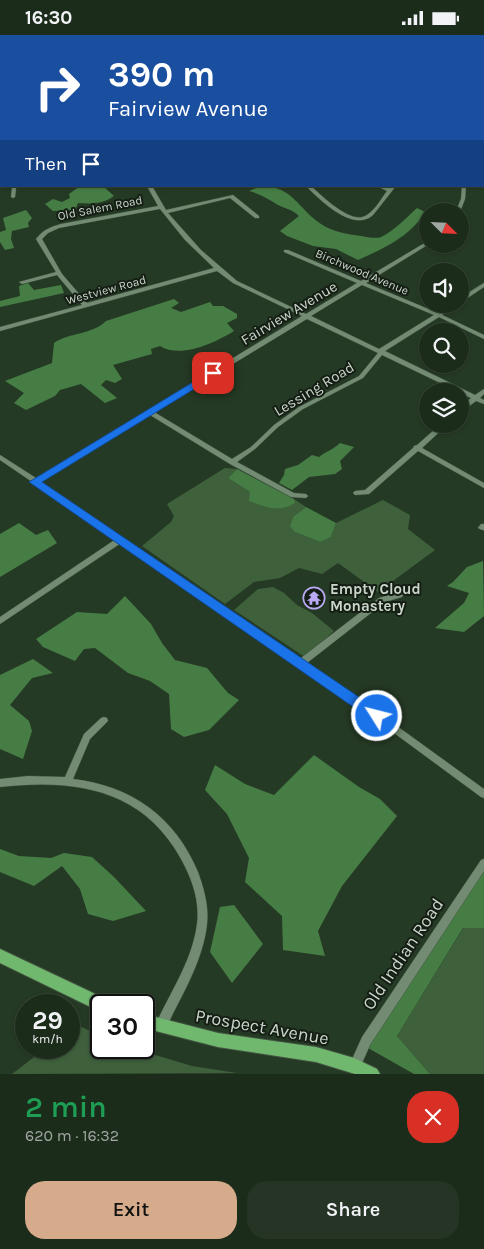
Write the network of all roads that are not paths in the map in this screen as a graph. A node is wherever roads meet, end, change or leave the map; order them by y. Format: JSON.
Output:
{"nodes":[{"id":1,"x":15,"y":187,"type":"edge"},
{"id":2,"x":150,"y":187,"type":"edge"},
{"id":3,"x":309,"y":187,"type":"edge"},
{"id":4,"x":464,"y":187,"type":"edge"},
{"id":5,"x":392,"y":188,"type":"edge"},
{"id":6,"x":13,"y":197,"type":"dead end"},
{"id":7,"x":461,"y":203,"type":"edge"},
{"id":8,"x":161,"y":207,"type":"junction"},
{"id":9,"x":166,"y":212,"type":"junction"},
{"id":10,"x":257,"y":217,"type":"dead end"},
{"id":11,"x":419,"y":248,"type":"edge"},
{"id":12,"x":286,"y":251,"type":"dead end"},
{"id":13,"x":217,"y":269,"type":"junction"},
{"id":14,"x":59,"y":273,"type":"junction"},
{"id":15,"x":22,"y":282,"type":"dead end"},
{"id":16,"x":362,"y":283,"type":"junction"},
{"id":17,"x":484,"y":285,"type":"edge"},
{"id":18,"x":469,"y":295,"type":"edge"},
{"id":19,"x":86,"y":306,"type":"junction"},
{"id":20,"x":441,"y":313,"type":"edge"},
{"id":21,"x":438,"y":315,"type":"junction"},
{"id":22,"x":308,"y":316,"type":"junction"},
{"id":23,"x":0,"y":329,"type":"edge"},
{"id":24,"x":484,"y":337,"type":"edge"},
{"id":25,"x":382,"y":352,"type":"junction"},
{"id":26,"x":484,"y":391,"type":"edge"},
{"id":27,"x":476,"y":398,"type":"junction"},
{"id":28,"x":484,"y":401,"type":"edge"},
{"id":29,"x":469,"y":404,"type":"edge"},
{"id":30,"x":150,"y":412,"type":"junction"},
{"id":31,"x":434,"y":433,"type":"edge"},
{"id":32,"x":416,"y":447,"type":"junction"},
{"id":33,"x":0,"y":457,"type":"edge"},
{"id":34,"x":232,"y":462,"type":"junction"},
{"id":35,"x":35,"y":482,"type":"junction"},
{"id":36,"x":484,"y":486,"type":"edge"},
{"id":37,"x":357,"y":493,"type":"dead end"},
{"id":38,"x":304,"y":496,"type":"dead end"},
{"id":39,"x":120,"y":540,"type":"junction"},
{"id":40,"x":399,"y":595,"type":"dead end"},
{"id":41,"x":0,"y":621,"type":"edge"},
{"id":42,"x":301,"y":663,"type":"junction"},
{"id":43,"x":104,"y":721,"type":"dead end"},
{"id":44,"x":68,"y":780,"type":"junction"},
{"id":45,"x":0,"y":783,"type":"edge"},
{"id":46,"x":484,"y":794,"type":"edge"},
{"id":47,"x":484,"y":863,"type":"edge"},
{"id":48,"x":0,"y":956,"type":"edge"},
{"id":49,"x":90,"y":999,"type":"edge"},
{"id":50,"x":155,"y":1024,"type":"edge"},
{"id":51,"x":161,"y":1026,"type":"junction"},
{"id":52,"x":355,"y":1066,"type":"junction"},
{"id":53,"x":372,"y":1074,"type":"edge"}],
"edges":[{"from":1,"to":6,"type":"street"},
{"from":2,"to":8,"type":"street"},
{"from":3,"to":5,"type":"street"},
{"from":4,"to":7,"type":"street"},
{"from":8,"to":9,"type":"street"},
{"from":8,"to":14,"type":"street","name":"Old Salem Road"},
{"from":9,"to":10,"type":"street"},
{"from":9,"to":13,"type":"street"},
{"from":11,"to":16,"type":"street","name":"Fairview Avenue"},
{"from":12,"to":16,"type":"street","name":"Birchwood Avenue"},
{"from":13,"to":19,"type":"street","name":"Westview Road"},
{"from":13,"to":22,"type":"street"},
{"from":14,"to":15,"type":"street"},
{"from":14,"to":19,"type":"street","name":"Old Salem Road"},
{"from":16,"to":21,"type":"street","name":"Birchwood Avenue"},
{"from":16,"to":22,"type":"street","name":"Fairview Avenue"},
{"from":17,"to":18,"type":"street"},
{"from":19,"to":23,"type":"street","name":"Westview Road"},
{"from":20,"to":21,"type":"street","name":"Lessing Road"},
{"from":21,"to":24,"type":"street","name":"Birchwood Avenue"},
{"from":21,"to":25,"type":"street","name":"Lessing Road"},
{"from":22,"to":25,"type":"street"},
{"from":22,"to":30,"type":"street","name":"Fairview Avenue"},
{"from":25,"to":27,"type":"street"},
{"from":25,"to":34,"type":"street","name":"Lessing Road"},
{"from":26,"to":27,"type":"street"},
{"from":27,"to":28,"type":"street"},
{"from":27,"to":29,"type":"street"},
{"from":30,"to":34,"type":"street"},
{"from":30,"to":35,"type":"street","name":"Fairview Avenue"},
{"from":31,"to":32,"type":"street"},
{"from":32,"to":36,"type":"street"},
{"from":32,"to":37,"type":"street"},
{"from":33,"to":35,"type":"street"},
{"from":34,"to":38,"type":"street"},
{"from":35,"to":39,"type":"street"},
{"from":39,"to":41,"type":"street"},
{"from":39,"to":42,"type":"street"},
{"from":40,"to":42,"type":"street"},
{"from":42,"to":46,"type":"street"},
{"from":43,"to":44,"type":"street"},
{"from":44,"to":45,"type":"street"},
{"from":44,"to":51,"type":"street"},
{"from":47,"to":52,"type":"street","name":"Old Indian Road"},
{"from":48,"to":49,"type":"main road"},
{"from":50,"to":51,"type":"main road","name":"Prospect Avenue"},
{"from":51,"to":52,"type":"main road","name":"Prospect Avenue"},
{"from":52,"to":53,"type":"main road","name":"Prospect Avenue"}]}
